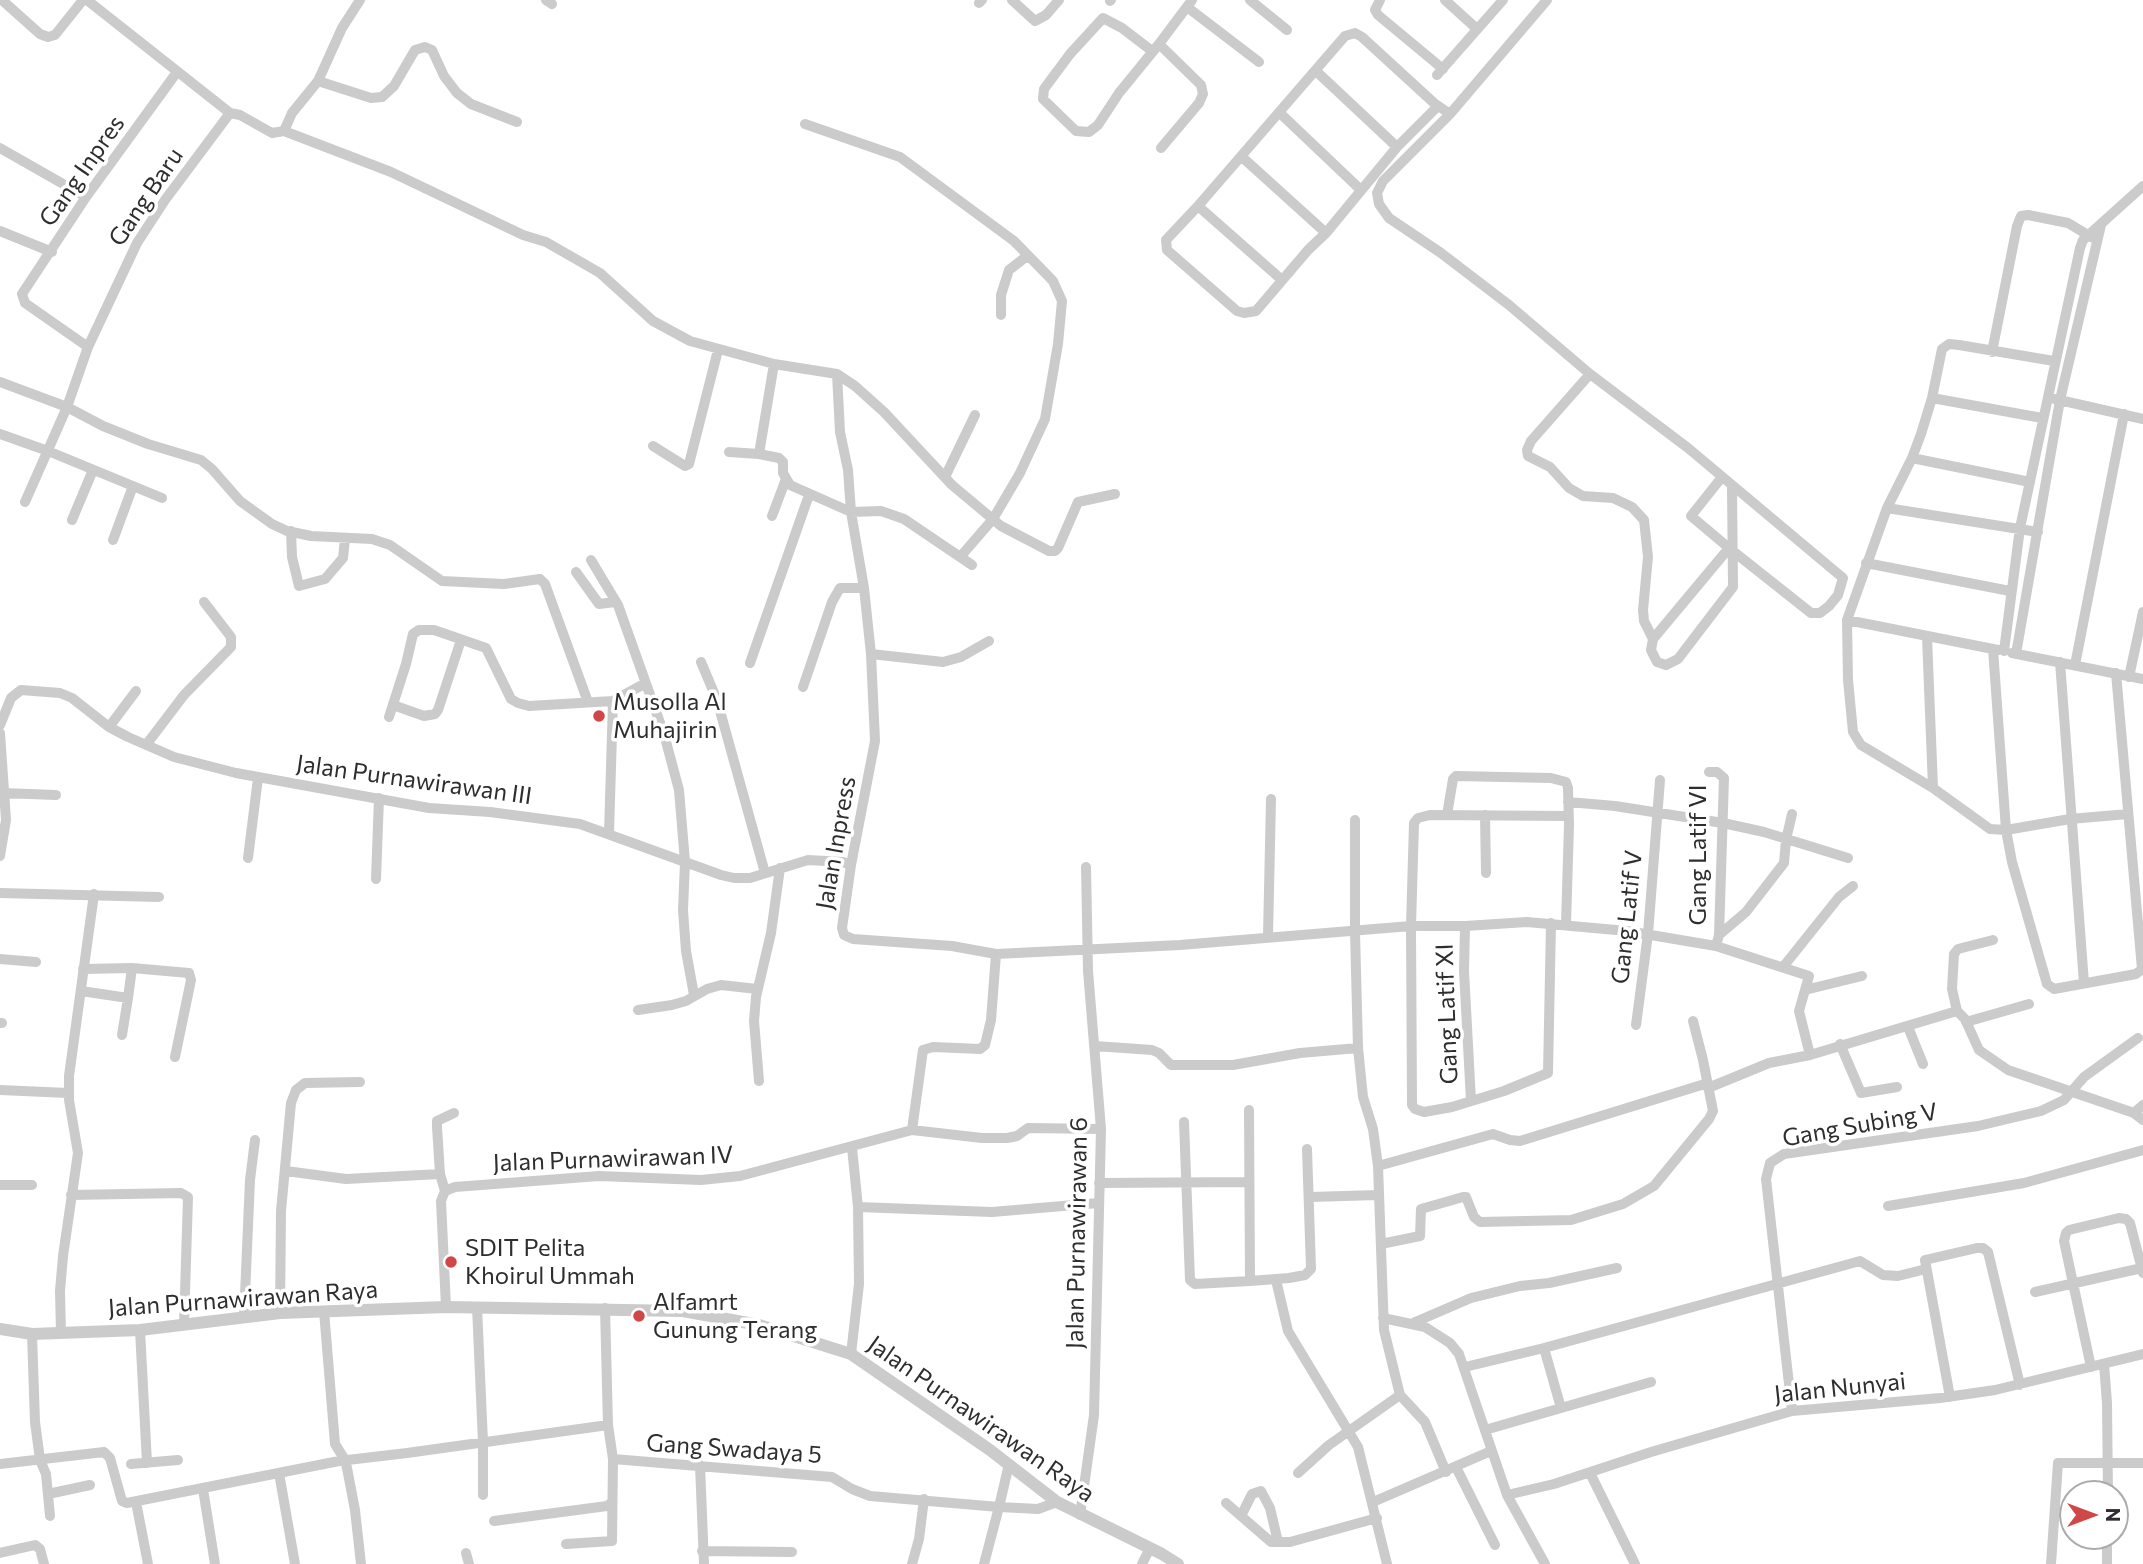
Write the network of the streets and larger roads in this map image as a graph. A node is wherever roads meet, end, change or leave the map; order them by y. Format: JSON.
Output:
{"nodes":[{"id":1,"x":85,"y":0,"type":"edge"},
{"id":2,"x":360,"y":0,"type":"edge"},
{"id":3,"x":1012,"y":0,"type":"edge"},
{"id":4,"x":1059,"y":0,"type":"edge"},
{"id":5,"x":1250,"y":0,"type":"edge"},
{"id":6,"x":1380,"y":0,"type":"edge"},
{"id":7,"x":1445,"y":0,"type":"edge"},
{"id":8,"x":1503,"y":0,"type":"edge"},
{"id":9,"x":1548,"y":0,"type":"edge"},
{"id":10,"x":4,"y":3,"type":"edge"},
{"id":11,"x":1189,"y":3,"type":"edge"},
{"id":12,"x":1478,"y":29,"type":"junction"},
{"id":13,"x":1287,"y":30,"type":"dead end"},
{"id":14,"x":1156,"y":48,"type":"junction"},
{"id":15,"x":1259,"y":62,"type":"dead end"},
{"id":16,"x":1315,"y":71,"type":"junction"},
{"id":17,"x":177,"y":72,"type":"junction"},
{"id":18,"x":318,"y":81,"type":"junction"},
{"id":19,"x":1437,"y":106,"type":"junction"},
{"id":20,"x":230,"y":113,"type":"junction"},
{"id":21,"x":1280,"y":113,"type":"junction"},
{"id":22,"x":1450,"y":114,"type":"junction"},
{"id":23,"x":517,"y":122,"type":"dead end"},
{"id":24,"x":805,"y":124,"type":"dead end"},
{"id":25,"x":284,"y":131,"type":"junction"},
{"id":26,"x":1397,"y":147,"type":"junction"},
{"id":27,"x":0,"y":148,"type":"edge"},
{"id":28,"x":1161,"y":148,"type":"dead end"},
{"id":29,"x":1242,"y":157,"type":"junction"},
{"id":30,"x":2143,"y":186,"type":"edge"},
{"id":31,"x":1360,"y":189,"type":"junction"},
{"id":32,"x":86,"y":197,"type":"junction"},
{"id":33,"x":1198,"y":206,"type":"junction"},
{"id":34,"x":0,"y":231,"type":"edge"},
{"id":35,"x":1326,"y":233,"type":"junction"},
{"id":36,"x":2093,"y":237,"type":"junction"},
{"id":37,"x":52,"y":252,"type":"junction"},
{"id":38,"x":1027,"y":256,"type":"junction"},
{"id":39,"x":1282,"y":280,"type":"junction"},
{"id":40,"x":1001,"y":315,"type":"dead end"},
{"id":41,"x":88,"y":347,"type":"junction"},
{"id":42,"x":719,"y":349,"type":"junction"},
{"id":43,"x":1992,"y":352,"type":"junction"},
{"id":44,"x":2054,"y":361,"type":"junction"},
{"id":45,"x":774,"y":364,"type":"junction"},
{"id":46,"x":837,"y":374,"type":"junction"},
{"id":47,"x":1590,"y":374,"type":"junction"},
{"id":48,"x":0,"y":382,"type":"edge"},
{"id":49,"x":2047,"y":397,"type":"junction"},
{"id":50,"x":1932,"y":398,"type":"junction"},
{"id":51,"x":2060,"y":400,"type":"junction"},
{"id":52,"x":66,"y":407,"type":"junction"},
{"id":53,"x":2124,"y":414,"type":"junction"},
{"id":54,"x":975,"y":415,"type":"dead end"},
{"id":55,"x":2042,"y":418,"type":"junction"},
{"id":56,"x":2143,"y":419,"type":"edge"},
{"id":57,"x":0,"y":434,"type":"edge"},
{"id":58,"x":653,"y":446,"type":"dead end"},
{"id":59,"x":48,"y":451,"type":"junction"},
{"id":60,"x":729,"y":452,"type":"dead end"},
{"id":61,"x":759,"y":454,"type":"junction"},
{"id":62,"x":1912,"y":458,"type":"junction"},
{"id":63,"x":93,"y":470,"type":"junction"},
{"id":64,"x":945,"y":477,"type":"junction"},
{"id":65,"x":1722,"y":477,"type":"junction"},
{"id":66,"x":786,"y":480,"type":"junction"},
{"id":67,"x":2030,"y":482,"type":"junction"},
{"id":68,"x":133,"y":486,"type":"junction"},
{"id":69,"x":1732,"y":486,"type":"junction"},
{"id":70,"x":1115,"y":494,"type":"dead end"},
{"id":71,"x":809,"y":495,"type":"junction"},
{"id":72,"x":162,"y":498,"type":"dead end"},
{"id":73,"x":25,"y":502,"type":"dead end"},
{"id":74,"x":1887,"y":508,"type":"junction"},
{"id":75,"x":851,"y":512,"type":"junction"},
{"id":76,"x":772,"y":516,"type":"dead end"},
{"id":77,"x":993,"y":519,"type":"junction"},
{"id":78,"x":72,"y":520,"type":"dead end"},
{"id":79,"x":2020,"y":528,"type":"junction"},
{"id":80,"x":290,"y":531,"type":"junction"},
{"id":81,"x":2038,"y":532,"type":"junction"},
{"id":82,"x":345,"y":538,"type":"junction"},
{"id":83,"x":113,"y":540,"type":"dead end"},
{"id":84,"x":1731,"y":550,"type":"junction"},
{"id":85,"x":961,"y":556,"type":"junction"},
{"id":86,"x":591,"y":560,"type":"dead end"},
{"id":87,"x":1866,"y":563,"type":"junction"},
{"id":88,"x":972,"y":565,"type":"dead end"},
{"id":89,"x":576,"y":572,"type":"dead end"},
{"id":90,"x":864,"y":588,"type":"junction"},
{"id":91,"x":2010,"y":591,"type":"junction"},
{"id":92,"x":204,"y":602,"type":"dead end"},
{"id":93,"x":615,"y":602,"type":"junction"},
{"id":94,"x":2143,"y":612,"type":"edge"},
{"id":95,"x":1847,"y":620,"type":"junction"},
{"id":96,"x":1927,"y":637,"type":"junction"},
{"id":97,"x":1653,"y":639,"type":"junction"},
{"id":98,"x":461,"y":640,"type":"junction"},
{"id":99,"x":989,"y":642,"type":"dead end"},
{"id":100,"x":1998,"y":650,"type":"junction"},
{"id":101,"x":872,"y":654,"type":"junction"},
{"id":102,"x":2016,"y":654,"type":"junction"},
{"id":103,"x":701,"y":662,"type":"dead end"},
{"id":104,"x":2060,"y":662,"type":"junction"},
{"id":105,"x":750,"y":663,"type":"dead end"},
{"id":106,"x":2074,"y":665,"type":"junction"},
{"id":107,"x":2116,"y":673,"type":"junction"},
{"id":108,"x":2129,"y":677,"type":"junction"},
{"id":109,"x":2143,"y":679,"type":"edge"},
{"id":110,"x":644,"y":684,"type":"junction"},
{"id":111,"x":803,"y":687,"type":"dead end"},
{"id":112,"x":136,"y":691,"type":"dead end"},
{"id":113,"x":614,"y":701,"type":"junction"},
{"id":114,"x":588,"y":702,"type":"junction"},
{"id":115,"x":393,"y":705,"type":"junction"},
{"id":116,"x":389,"y":717,"type":"dead end"},
{"id":117,"x":0,"y":725,"type":"edge"},
{"id":118,"x":109,"y":727,"type":"junction"},
{"id":119,"x":0,"y":733,"type":"edge"},
{"id":120,"x":146,"y":745,"type":"junction"},
{"id":121,"x":1709,"y":772,"type":"dead end"},
{"id":122,"x":258,"y":778,"type":"junction"},
{"id":123,"x":1660,"y":780,"type":"dead end"},
{"id":124,"x":1933,"y":788,"type":"junction"},
{"id":125,"x":3,"y":793,"type":"junction"},
{"id":126,"x":57,"y":795,"type":"dead end"},
{"id":127,"x":379,"y":798,"type":"junction"},
{"id":128,"x":1271,"y":799,"type":"dead end"},
{"id":129,"x":1568,"y":802,"type":"junction"},
{"id":130,"x":1659,"y":813,"type":"junction"},
{"id":131,"x":1792,"y":814,"type":"dead end"},
{"id":132,"x":2128,"y":814,"type":"junction"},
{"id":133,"x":1447,"y":815,"type":"junction"},
{"id":134,"x":1485,"y":815,"type":"junction"},
{"id":135,"x":1568,"y":816,"type":"junction"},
{"id":136,"x":2070,"y":819,"type":"junction"},
{"id":137,"x":1355,"y":820,"type":"dead end"},
{"id":138,"x":1723,"y":823,"type":"junction"},
{"id":139,"x":2006,"y":830,"type":"junction"},
{"id":140,"x":609,"y":833,"type":"junction"},
{"id":141,"x":1786,"y":840,"type":"junction"},
{"id":142,"x":0,"y":856,"type":"edge"},
{"id":143,"x":248,"y":858,"type":"dead end"},
{"id":144,"x":1848,"y":858,"type":"dead end"},
{"id":145,"x":685,"y":862,"type":"junction"},
{"id":146,"x":851,"y":865,"type":"junction"},
{"id":147,"x":1086,"y":867,"type":"dead end"},
{"id":148,"x":780,"y":868,"type":"junction"},
{"id":149,"x":765,"y":873,"type":"junction"},
{"id":150,"x":1486,"y":873,"type":"dead end"},
{"id":151,"x":376,"y":878,"type":"dead end"},
{"id":152,"x":1853,"y":886,"type":"dead end"},
{"id":153,"x":0,"y":893,"type":"edge"},
{"id":154,"x":94,"y":894,"type":"junction"},
{"id":155,"x":159,"y":897,"type":"dead end"},
{"id":156,"x":1551,"y":923,"type":"junction"},
{"id":157,"x":1566,"y":924,"type":"junction"},
{"id":158,"x":1411,"y":926,"type":"junction"},
{"id":159,"x":1465,"y":926,"type":"junction"},
{"id":160,"x":1355,"y":932,"type":"junction"},
{"id":161,"x":1648,"y":934,"type":"junction"},
{"id":162,"x":1719,"y":935,"type":"junction"},
{"id":163,"x":1268,"y":936,"type":"junction"},
{"id":164,"x":1993,"y":940,"type":"dead end"},
{"id":165,"x":1716,"y":946,"type":"junction"},
{"id":166,"x":1089,"y":950,"type":"junction"},
{"id":167,"x":996,"y":954,"type":"junction"},
{"id":168,"x":0,"y":959,"type":"edge"},
{"id":169,"x":36,"y":962,"type":"dead end"},
{"id":170,"x":1783,"y":967,"type":"junction"},
{"id":171,"x":132,"y":968,"type":"junction"},
{"id":172,"x":83,"y":969,"type":"junction"},
{"id":173,"x":1862,"y":976,"type":"dead end"},
{"id":174,"x":2084,"y":984,"type":"junction"},
{"id":175,"x":757,"y":989,"type":"junction"},
{"id":176,"x":1805,"y":990,"type":"junction"},
{"id":177,"x":81,"y":991,"type":"junction"},
{"id":178,"x":695,"y":995,"type":"junction"},
{"id":179,"x":128,"y":998,"type":"junction"},
{"id":180,"x":2029,"y":1004,"type":"dead end"},
{"id":181,"x":638,"y":1010,"type":"dead end"},
{"id":182,"x":1956,"y":1011,"type":"junction"},
{"id":183,"x":1693,"y":1021,"type":"dead end"},
{"id":184,"x":1966,"y":1022,"type":"junction"},
{"id":185,"x":1636,"y":1025,"type":"dead end"},
{"id":186,"x":1908,"y":1027,"type":"junction"},
{"id":187,"x":122,"y":1035,"type":"dead end"},
{"id":188,"x":2138,"y":1038,"type":"dead end"},
{"id":189,"x":1840,"y":1044,"type":"junction"},
{"id":190,"x":1095,"y":1046,"type":"junction"},
{"id":191,"x":1358,"y":1048,"type":"junction"},
{"id":192,"x":1810,"y":1055,"type":"junction"},
{"id":193,"x":175,"y":1057,"type":"dead end"},
{"id":194,"x":1923,"y":1064,"type":"dead end"},
{"id":195,"x":759,"y":1081,"type":"dead end"},
{"id":196,"x":360,"y":1082,"type":"dead end"},
{"id":197,"x":1708,"y":1086,"type":"junction"},
{"id":198,"x":1897,"y":1087,"type":"dead end"},
{"id":199,"x":0,"y":1090,"type":"edge"},
{"id":200,"x":2073,"y":1091,"type":"junction"},
{"id":201,"x":68,"y":1093,"type":"junction"},
{"id":202,"x":1471,"y":1101,"type":"junction"},
{"id":203,"x":2143,"y":1105,"type":"edge"},
{"id":204,"x":1249,"y":1110,"type":"dead end"},
{"id":205,"x":454,"y":1113,"type":"dead end"},
{"id":206,"x":2134,"y":1113,"type":"junction"},
{"id":207,"x":2143,"y":1120,"type":"edge"},
{"id":208,"x":1184,"y":1122,"type":"dead end"},
{"id":209,"x":1101,"y":1129,"type":"junction"},
{"id":210,"x":912,"y":1130,"type":"junction"},
{"id":211,"x":255,"y":1140,"type":"dead end"},
{"id":212,"x":852,"y":1148,"type":"junction"},
{"id":213,"x":1307,"y":1149,"type":"dead end"},
{"id":214,"x":2143,"y":1150,"type":"edge"},
{"id":215,"x":1378,"y":1166,"type":"junction"},
{"id":216,"x":286,"y":1171,"type":"junction"},
{"id":217,"x":440,"y":1174,"type":"junction"},
{"id":218,"x":1248,"y":1182,"type":"junction"},
{"id":219,"x":1099,"y":1183,"type":"junction"},
{"id":220,"x":1187,"y":1183,"type":"junction"},
{"id":221,"x":0,"y":1185,"type":"edge"},
{"id":222,"x":32,"y":1185,"type":"dead end"},
{"id":223,"x":445,"y":1191,"type":"junction"},
{"id":224,"x":71,"y":1195,"type":"junction"},
{"id":225,"x":1378,"y":1195,"type":"junction"},
{"id":226,"x":1310,"y":1197,"type":"junction"},
{"id":227,"x":1098,"y":1203,"type":"junction"},
{"id":228,"x":1888,"y":1206,"type":"dead end"},
{"id":229,"x":858,"y":1208,"type":"junction"},
{"id":230,"x":1381,"y":1244,"type":"junction"},
{"id":231,"x":1617,"y":1268,"type":"dead end"},
{"id":232,"x":1926,"y":1269,"type":"junction"},
{"id":233,"x":2142,"y":1271,"type":"edge"},
{"id":234,"x":1276,"y":1280,"type":"junction"},
{"id":235,"x":1250,"y":1281,"type":"junction"},
{"id":236,"x":1779,"y":1283,"type":"junction"},
{"id":237,"x":2074,"y":1284,"type":"junction"},
{"id":238,"x":2035,"y":1292,"type":"dead end"},
{"id":239,"x":446,"y":1307,"type":"junction"},
{"id":240,"x":477,"y":1307,"type":"junction"},
{"id":241,"x":605,"y":1308,"type":"junction"},
{"id":242,"x":324,"y":1311,"type":"junction"},
{"id":243,"x":280,"y":1313,"type":"junction"},
{"id":244,"x":244,"y":1318,"type":"junction"},
{"id":245,"x":1383,"y":1318,"type":"junction"},
{"id":246,"x":1413,"y":1323,"type":"junction"},
{"id":247,"x":184,"y":1325,"type":"junction"},
{"id":248,"x":0,"y":1329,"type":"edge"},
{"id":249,"x":140,"y":1330,"type":"junction"},
{"id":250,"x":61,"y":1333,"type":"junction"},
{"id":251,"x":32,"y":1334,"type":"junction"},
{"id":252,"x":1544,"y":1348,"type":"junction"},
{"id":253,"x":851,"y":1354,"type":"junction"},
{"id":254,"x":2143,"y":1354,"type":"edge"},
{"id":255,"x":2104,"y":1364,"type":"junction"},
{"id":256,"x":1465,"y":1367,"type":"junction"},
{"id":257,"x":2091,"y":1367,"type":"junction"},
{"id":258,"x":1651,"y":1382,"type":"dead end"},
{"id":259,"x":2020,"y":1385,"type":"junction"},
{"id":260,"x":1400,"y":1395,"type":"junction"},
{"id":261,"x":1950,"y":1397,"type":"junction"},
{"id":262,"x":1561,"y":1408,"type":"junction"},
{"id":263,"x":1792,"y":1411,"type":"junction"},
{"id":264,"x":608,"y":1425,"type":"junction"},
{"id":265,"x":1485,"y":1430,"type":"junction"},
{"id":266,"x":1347,"y":1432,"type":"junction"},
{"id":267,"x":484,"y":1442,"type":"junction"},
{"id":268,"x":1490,"y":1451,"type":"junction"},
{"id":269,"x":613,"y":1459,"type":"junction"},
{"id":270,"x":40,"y":1460,"type":"junction"},
{"id":271,"x":178,"y":1460,"type":"dead end"},
{"id":272,"x":345,"y":1460,"type":"junction"},
{"id":273,"x":147,"y":1463,"type":"junction"},
{"id":274,"x":2108,"y":1463,"type":"junction"},
{"id":275,"x":2143,"y":1463,"type":"edge"},
{"id":276,"x":0,"y":1464,"type":"edge"},
{"id":277,"x":131,"y":1464,"type":"dead end"},
{"id":278,"x":1009,"y":1464,"type":"junction"},
{"id":279,"x":700,"y":1465,"type":"junction"},
{"id":280,"x":1456,"y":1467,"type":"junction"},
{"id":281,"x":1446,"y":1472,"type":"junction"},
{"id":282,"x":279,"y":1473,"type":"junction"},
{"id":283,"x":1298,"y":1474,"type":"dead end"},
{"id":284,"x":1590,"y":1474,"type":"junction"},
{"id":285,"x":2108,"y":1480,"type":"edge"},
{"id":286,"x":90,"y":1485,"type":"dead end"},
{"id":287,"x":203,"y":1489,"type":"junction"},
{"id":288,"x":48,"y":1494,"type":"junction"},
{"id":289,"x":483,"y":1495,"type":"dead end"},
{"id":290,"x":1507,"y":1495,"type":"junction"},
{"id":291,"x":924,"y":1499,"type":"junction"},
{"id":292,"x":135,"y":1502,"type":"junction"},
{"id":293,"x":1057,"y":1502,"type":"junction"},
{"id":294,"x":1373,"y":1502,"type":"junction"},
{"id":295,"x":611,"y":1503,"type":"junction"},
{"id":296,"x":1226,"y":1503,"type":"dead end"},
{"id":297,"x":999,"y":1507,"type":"junction"},
{"id":298,"x":1080,"y":1515,"type":"junction"},
{"id":299,"x":50,"y":1516,"type":"dead end"},
{"id":300,"x":1241,"y":1516,"type":"junction"},
{"id":301,"x":1377,"y":1518,"type":"junction"},
{"id":302,"x":494,"y":1521,"type":"dead end"},
{"id":303,"x":1278,"y":1542,"type":"junction"},
{"id":304,"x":566,"y":1544,"type":"dead end"},
{"id":305,"x":1495,"y":1545,"type":"dead end"},
{"id":306,"x":1150,"y":1548,"type":"junction"},
{"id":307,"x":702,"y":1551,"type":"junction"},
{"id":308,"x":792,"y":1552,"type":"dead end"},
{"id":309,"x":0,"y":1553,"type":"edge"},
{"id":310,"x":466,"y":1553,"type":"dead end"},
{"id":311,"x":44,"y":1564,"type":"edge"},
{"id":312,"x":148,"y":1564,"type":"edge"},
{"id":313,"x":215,"y":1564,"type":"edge"},
{"id":314,"x":295,"y":1564,"type":"edge"},
{"id":315,"x":361,"y":1564,"type":"edge"},
{"id":316,"x":469,"y":1564,"type":"edge"},
{"id":317,"x":704,"y":1564,"type":"edge"},
{"id":318,"x":912,"y":1564,"type":"edge"},
{"id":319,"x":984,"y":1564,"type":"edge"},
{"id":320,"x":1142,"y":1564,"type":"edge"},
{"id":321,"x":1178,"y":1564,"type":"edge"},
{"id":322,"x":1387,"y":1564,"type":"edge"},
{"id":323,"x":1545,"y":1564,"type":"edge"},
{"id":324,"x":1635,"y":1564,"type":"edge"},
{"id":325,"x":2051,"y":1564,"type":"edge"}],
"edges":[{"from":1,"to":10,"type":"street"},
{"from":1,"to":17,"type":"street"},
{"from":2,"to":18,"type":"street"},
{"from":3,"to":4,"type":"street"},
{"from":5,"to":13,"type":"street"},
{"from":6,"to":12,"type":"street"},
{"from":7,"to":12,"type":"street"},
{"from":8,"to":12,"type":"street"},
{"from":9,"to":22,"type":"street"},
{"from":11,"to":14,"type":"street"},
{"from":11,"to":15,"type":"street"},
{"from":14,"to":14,"type":"street"},
{"from":14,"to":28,"type":"street"},
{"from":16,"to":19,"type":"street"},
{"from":16,"to":21,"type":"street"},
{"from":16,"to":26,"type":"street"},
{"from":17,"to":20,"type":"street"},
{"from":17,"to":32,"type":"street","name":"Gang Inpres"},
{"from":18,"to":23,"type":"street"},
{"from":18,"to":25,"type":"street"},
{"from":19,"to":22,"type":"street"},
{"from":19,"to":26,"type":"street"},
{"from":20,"to":25,"type":"street"},
{"from":20,"to":41,"type":"street","name":"Gang Baru"},
{"from":21,"to":29,"type":"street"},
{"from":21,"to":31,"type":"street"},
{"from":22,"to":47,"type":"street"},
{"from":24,"to":38,"type":"street"},
{"from":25,"to":42,"type":"street"},
{"from":26,"to":31,"type":"street"},
{"from":27,"to":32,"type":"street"},
{"from":29,"to":33,"type":"street"},
{"from":29,"to":35,"type":"street"},
{"from":30,"to":36,"type":"street"},
{"from":31,"to":35,"type":"street"},
{"from":32,"to":37,"type":"street","name":"Gang Inpres"},
{"from":33,"to":39,"type":"street"},
{"from":33,"to":39,"type":"street"},
{"from":34,"to":37,"type":"street"},
{"from":35,"to":39,"type":"street"},
{"from":36,"to":43,"type":"street"},
{"from":36,"to":44,"type":"street"},
{"from":36,"to":51,"type":"street"},
{"from":37,"to":41,"type":"street","name":"Gang Inpres"},
{"from":38,"to":40,"type":"street"},
{"from":38,"to":77,"type":"street"},
{"from":41,"to":52,"type":"street","name":"Gang Baru"},
{"from":42,"to":45,"type":"street"},
{"from":42,"to":58,"type":"street"},
{"from":43,"to":44,"type":"street"},
{"from":43,"to":50,"type":"street"},
{"from":44,"to":49,"type":"street"},
{"from":45,"to":46,"type":"street"},
{"from":45,"to":61,"type":"street"},
{"from":46,"to":64,"type":"street"},
{"from":46,"to":75,"type":"street","name":"Jalan Inpress"},
{"from":47,"to":65,"type":"street"},
{"from":47,"to":97,"type":"street"},
{"from":48,"to":52,"type":"street"},
{"from":49,"to":51,"type":"street"},
{"from":49,"to":55,"type":"street"},
{"from":50,"to":55,"type":"street"},
{"from":50,"to":62,"type":"street"},
{"from":51,"to":53,"type":"street"},
{"from":51,"to":81,"type":"street"},
{"from":52,"to":59,"type":"street","name":"Gang Baru"},
{"from":52,"to":80,"type":"street"},
{"from":53,"to":56,"type":"street"},
{"from":53,"to":106,"type":"street"},
{"from":54,"to":64,"type":"street"},
{"from":55,"to":67,"type":"street"},
{"from":57,"to":59,"type":"street"},
{"from":59,"to":63,"type":"street"},
{"from":59,"to":73,"type":"street","name":"Gang Baru"},
{"from":60,"to":61,"type":"street"},
{"from":61,"to":66,"type":"street"},
{"from":62,"to":67,"type":"street"},
{"from":62,"to":74,"type":"street"},
{"from":63,"to":68,"type":"street"},
{"from":63,"to":78,"type":"street"},
{"from":64,"to":77,"type":"street"},
{"from":65,"to":69,"type":"street"},
{"from":65,"to":84,"type":"street"},
{"from":66,"to":71,"type":"street"},
{"from":66,"to":76,"type":"street"},
{"from":67,"to":79,"type":"street"},
{"from":68,"to":72,"type":"street"},
{"from":68,"to":83,"type":"street"},
{"from":69,"to":84,"type":"street"},
{"from":69,"to":84,"type":"street"},
{"from":70,"to":77,"type":"street"},
{"from":71,"to":75,"type":"street"},
{"from":71,"to":105,"type":"street"},
{"from":74,"to":79,"type":"street"},
{"from":74,"to":87,"type":"street"},
{"from":75,"to":85,"type":"street"},
{"from":75,"to":90,"type":"street","name":"Jalan Inpress"},
{"from":77,"to":85,"type":"street"},
{"from":79,"to":81,"type":"street"},
{"from":79,"to":91,"type":"street"},
{"from":80,"to":82,"type":"street"},
{"from":80,"to":82,"type":"street"},
{"from":81,"to":102,"type":"street"},
{"from":82,"to":114,"type":"street"},
{"from":84,"to":97,"type":"street"},
{"from":84,"to":97,"type":"street"},
{"from":85,"to":88,"type":"street"},
{"from":86,"to":93,"type":"street"},
{"from":87,"to":91,"type":"street"},
{"from":87,"to":95,"type":"street"},
{"from":89,"to":93,"type":"street"},
{"from":90,"to":101,"type":"street","name":"Jalan Inpress"},
{"from":90,"to":111,"type":"street"},
{"from":91,"to":100,"type":"street"},
{"from":92,"to":120,"type":"street"},
{"from":93,"to":110,"type":"street"},
{"from":94,"to":108,"type":"street"},
{"from":95,"to":96,"type":"street"},
{"from":95,"to":124,"type":"street"},
{"from":96,"to":100,"type":"street"},
{"from":96,"to":124,"type":"street"},
{"from":98,"to":114,"type":"street"},
{"from":98,"to":115,"type":"street"},
{"from":98,"to":115,"type":"street"},
{"from":99,"to":101,"type":"street"},
{"from":100,"to":102,"type":"street"},
{"from":100,"to":139,"type":"street"},
{"from":101,"to":146,"type":"street","name":"Jalan Inpress"},
{"from":102,"to":104,"type":"street"},
{"from":103,"to":149,"type":"street"},
{"from":104,"to":106,"type":"street"},
{"from":104,"to":136,"type":"street"},
{"from":106,"to":107,"type":"street"},
{"from":107,"to":108,"type":"street"},
{"from":107,"to":132,"type":"street"},
{"from":108,"to":109,"type":"street"},
{"from":110,"to":113,"type":"street"},
{"from":110,"to":145,"type":"street"},
{"from":112,"to":118,"type":"street"},
{"from":113,"to":114,"type":"street"},
{"from":113,"to":140,"type":"street"},
{"from":115,"to":116,"type":"street"},
{"from":117,"to":118,"type":"street","name":"Jalan Purnawirawan III"},
{"from":118,"to":120,"type":"street","name":"Jalan Purnawirawan III"},
{"from":119,"to":125,"type":"street"},
{"from":120,"to":122,"type":"street","name":"Jalan Purnawirawan III"},
{"from":121,"to":138,"type":"street","name":"Gang Latif VI"},
{"from":122,"to":127,"type":"street","name":"Jalan Purnawirawan III"},
{"from":122,"to":143,"type":"street"},
{"from":123,"to":130,"type":"street","name":"Gang Latif V"},
{"from":124,"to":139,"type":"street"},
{"from":125,"to":126,"type":"street"},
{"from":125,"to":142,"type":"street"},
{"from":127,"to":140,"type":"street","name":"Jalan Purnawirawan III"},
{"from":127,"to":151,"type":"street"},
{"from":128,"to":163,"type":"street"},
{"from":129,"to":130,"type":"street"},
{"from":129,"to":133,"type":"street"},
{"from":129,"to":135,"type":"street"},
{"from":130,"to":138,"type":"street"},
{"from":130,"to":161,"type":"street","name":"Gang Latif V"},
{"from":131,"to":141,"type":"street"},
{"from":132,"to":136,"type":"street"},
{"from":132,"to":174,"type":"street"},
{"from":133,"to":134,"type":"street"},
{"from":133,"to":158,"type":"street"},
{"from":134,"to":135,"type":"street"},
{"from":134,"to":150,"type":"street"},
{"from":135,"to":157,"type":"street"},
{"from":136,"to":139,"type":"street"},
{"from":136,"to":174,"type":"street"},
{"from":137,"to":160,"type":"street"},
{"from":138,"to":141,"type":"street"},
{"from":138,"to":162,"type":"street","name":"Gang Latif VI"},
{"from":139,"to":174,"type":"street"},
{"from":140,"to":145,"type":"street","name":"Jalan Purnawirawan III"},
{"from":141,"to":144,"type":"street"},
{"from":141,"to":162,"type":"street"},
{"from":145,"to":149,"type":"street","name":"Jalan Purnawirawan III"},
{"from":145,"to":178,"type":"street"},
{"from":146,"to":148,"type":"street","name":"Jalan Purnawirawan III"},
{"from":146,"to":167,"type":"street","name":"Jalan Inpress"},
{"from":147,"to":166,"type":"street","name":"Jalan Purnawirawan 6"},
{"from":148,"to":149,"type":"street","name":"Jalan Purnawirawan III"},
{"from":148,"to":175,"type":"street"},
{"from":152,"to":170,"type":"street"},
{"from":153,"to":154,"type":"street"},
{"from":154,"to":155,"type":"street"},
{"from":154,"to":172,"type":"street"},
{"from":156,"to":157,"type":"street","name":"Jalan Inpress"},
{"from":156,"to":159,"type":"street","name":"Jalan Inpress"},
{"from":156,"to":202,"type":"street","name":"Gang Latif XI"},
{"from":157,"to":161,"type":"street","name":"Jalan Inpress"},
{"from":158,"to":159,"type":"street","name":"Jalan Inpress"},
{"from":158,"to":160,"type":"street","name":"Jalan Inpress"},
{"from":158,"to":202,"type":"street","name":"Gang Latif XI"},
{"from":159,"to":202,"type":"street","name":"Gang Latif XI"},
{"from":160,"to":163,"type":"street","name":"Jalan Inpress"},
{"from":160,"to":191,"type":"street"},
{"from":161,"to":165,"type":"street","name":"Jalan Inpress"},
{"from":161,"to":185,"type":"street","name":"Gang Latif V"},
{"from":162,"to":165,"type":"street","name":"Gang Latif VI"},
{"from":163,"to":166,"type":"street","name":"Jalan Inpress"},
{"from":164,"to":182,"type":"street"},
{"from":165,"to":170,"type":"street","name":"Jalan Inpress"},
{"from":166,"to":167,"type":"street","name":"Jalan Inpress"},
{"from":166,"to":190,"type":"street","name":"Jalan Purnawirawan 6"},
{"from":167,"to":210,"type":"street"},
{"from":168,"to":169,"type":"street"},
{"from":170,"to":176,"type":"street","name":"Jalan Inpress"},
{"from":171,"to":172,"type":"street"},
{"from":171,"to":179,"type":"street"},
{"from":171,"to":193,"type":"street"},
{"from":172,"to":177,"type":"street"},
{"from":173,"to":176,"type":"street"},
{"from":175,"to":178,"type":"street"},
{"from":175,"to":195,"type":"street"},
{"from":176,"to":192,"type":"street"},
{"from":177,"to":179,"type":"street"},
{"from":177,"to":201,"type":"street"},
{"from":178,"to":181,"type":"street"},
{"from":179,"to":187,"type":"street"},
{"from":180,"to":184,"type":"street"},
{"from":182,"to":184,"type":"street"},
{"from":182,"to":186,"type":"street"},
{"from":183,"to":197,"type":"street"},
{"from":184,"to":200,"type":"street"},
{"from":186,"to":189,"type":"street"},
{"from":186,"to":194,"type":"street"},
{"from":188,"to":200,"type":"street"},
{"from":189,"to":192,"type":"street"},
{"from":189,"to":198,"type":"street"},
{"from":190,"to":191,"type":"street"},
{"from":190,"to":209,"type":"street","name":"Jalan Purnawirawan 6"},
{"from":191,"to":215,"type":"street"},
{"from":192,"to":197,"type":"street"},
{"from":196,"to":216,"type":"street"},
{"from":197,"to":215,"type":"street"},
{"from":197,"to":230,"type":"street"},
{"from":199,"to":201,"type":"street"},
{"from":200,"to":206,"type":"street"},
{"from":200,"to":236,"type":"street","name":"Gang Subing V"},
{"from":201,"to":224,"type":"street"},
{"from":203,"to":206,"type":"street"},
{"from":204,"to":218,"type":"street"},
{"from":205,"to":217,"type":"street"},
{"from":206,"to":207,"type":"street"},
{"from":208,"to":220,"type":"street"},
{"from":209,"to":210,"type":"street","name":"Jalan Purnawirawan IV"},
{"from":209,"to":219,"type":"street","name":"Jalan Purnawirawan 6"},
{"from":210,"to":212,"type":"street","name":"Jalan Purnawirawan IV"},
{"from":211,"to":244,"type":"street"},
{"from":212,"to":223,"type":"street","name":"Jalan Purnawirawan IV"},
{"from":212,"to":229,"type":"street"},
{"from":213,"to":226,"type":"street"},
{"from":214,"to":228,"type":"street"},
{"from":215,"to":225,"type":"street"},
{"from":216,"to":217,"type":"street"},
{"from":216,"to":243,"type":"street"},
{"from":217,"to":223,"type":"street"},
{"from":218,"to":220,"type":"street"},
{"from":218,"to":235,"type":"street"},
{"from":219,"to":220,"type":"street"},
{"from":219,"to":227,"type":"street","name":"Jalan Purnawirawan 6"},
{"from":220,"to":235,"type":"street"},
{"from":221,"to":222,"type":"street"},
{"from":223,"to":239,"type":"street"},
{"from":224,"to":247,"type":"street"},
{"from":224,"to":250,"type":"street"},
{"from":225,"to":226,"type":"street"},
{"from":225,"to":230,"type":"street"},
{"from":226,"to":234,"type":"street"},
{"from":227,"to":229,"type":"street"},
{"from":227,"to":298,"type":"street","name":"Jalan Purnawirawan 6"},
{"from":229,"to":253,"type":"street"},
{"from":230,"to":245,"type":"street"},
{"from":231,"to":246,"type":"street"},
{"from":232,"to":236,"type":"street"},
{"from":232,"to":259,"type":"street"},
{"from":232,"to":261,"type":"street"},
{"from":233,"to":237,"type":"street"},
{"from":233,"to":237,"type":"street"},
{"from":234,"to":235,"type":"street"},
{"from":234,"to":266,"type":"street"},
{"from":236,"to":252,"type":"street"},
{"from":236,"to":263,"type":"street","name":"Gang Subing V"},
{"from":237,"to":238,"type":"street"},
{"from":237,"to":257,"type":"street"},
{"from":239,"to":240,"type":"street","name":"Jalan Purnawirawan Raya"},
{"from":239,"to":242,"type":"street","name":"Jalan Purnawirawan Raya"},
{"from":240,"to":241,"type":"street","name":"Jalan Purnawirawan Raya"},
{"from":240,"to":267,"type":"street"},
{"from":241,"to":253,"type":"street","name":"Jalan Purnawirawan Raya"},
{"from":241,"to":264,"type":"street","name":"Gang Swadaya 5"},
{"from":242,"to":243,"type":"street","name":"Jalan Purnawirawan Raya"},
{"from":242,"to":272,"type":"street"},
{"from":243,"to":244,"type":"street","name":"Jalan Purnawirawan Raya"},
{"from":244,"to":247,"type":"street","name":"Jalan Purnawirawan Raya"},
{"from":245,"to":246,"type":"street"},
{"from":245,"to":260,"type":"street"},
{"from":246,"to":256,"type":"street"},
{"from":247,"to":249,"type":"street","name":"Jalan Purnawirawan Raya"},
{"from":248,"to":251,"type":"street","name":"Jalan Purnawirawan Raya"},
{"from":249,"to":250,"type":"street","name":"Jalan Purnawirawan Raya"},
{"from":249,"to":273,"type":"street"},
{"from":250,"to":251,"type":"street","name":"Jalan Purnawirawan Raya"},
{"from":251,"to":270,"type":"street"},
{"from":252,"to":256,"type":"street"},
{"from":252,"to":262,"type":"street"},
{"from":253,"to":278,"type":"street","name":"Jalan Purnawirawan Raya"},
{"from":254,"to":255,"type":"street","name":"Jalan Nunyai"},
{"from":255,"to":257,"type":"street","name":"Jalan Nunyai"},
{"from":255,"to":274,"type":"street"},
{"from":256,"to":265,"type":"street"},
{"from":257,"to":259,"type":"street","name":"Jalan Nunyai"},
{"from":258,"to":262,"type":"street"},
{"from":259,"to":261,"type":"street","name":"Jalan Nunyai"},
{"from":260,"to":266,"type":"street"},
{"from":260,"to":281,"type":"street"},
{"from":261,"to":263,"type":"street","name":"Jalan Nunyai"},
{"from":262,"to":265,"type":"street"},
{"from":263,"to":284,"type":"street","name":"Jalan Nunyai"},
{"from":264,"to":267,"type":"street"},
{"from":264,"to":269,"type":"street","name":"Gang Swadaya 5"},
{"from":265,"to":268,"type":"street"},
{"from":266,"to":283,"type":"street"},
{"from":266,"to":294,"type":"street"},
{"from":267,"to":272,"type":"street"},
{"from":267,"to":289,"type":"street"},
{"from":268,"to":280,"type":"street"},
{"from":268,"to":290,"type":"street"},
{"from":269,"to":279,"type":"street","name":"Gang Swadaya 5"},
{"from":269,"to":295,"type":"street"},
{"from":270,"to":276,"type":"street"},
{"from":270,"to":288,"type":"street"},
{"from":270,"to":292,"type":"street"},
{"from":271,"to":273,"type":"street"},
{"from":272,"to":282,"type":"street"},
{"from":272,"to":315,"type":"street"},
{"from":273,"to":277,"type":"street"},
{"from":274,"to":275,"type":"street"},
{"from":274,"to":285,"type":"street"},
{"from":274,"to":325,"type":"street"},
{"from":278,"to":293,"type":"street","name":"Jalan Purnawirawan Raya"},
{"from":278,"to":297,"type":"street"},
{"from":279,"to":291,"type":"street","name":"Gang Swadaya 5"},
{"from":279,"to":307,"type":"street"},
{"from":280,"to":281,"type":"street"},
{"from":280,"to":305,"type":"street"},
{"from":281,"to":294,"type":"street"},
{"from":282,"to":287,"type":"street"},
{"from":282,"to":314,"type":"street"},
{"from":284,"to":290,"type":"street","name":"Jalan Nunyai"},
{"from":284,"to":324,"type":"street"},
{"from":286,"to":288,"type":"street"},
{"from":287,"to":292,"type":"street"},
{"from":287,"to":313,"type":"street"},
{"from":288,"to":299,"type":"street"},
{"from":290,"to":323,"type":"street"},
{"from":291,"to":297,"type":"street","name":"Gang Swadaya 5"},
{"from":291,"to":318,"type":"street"},
{"from":292,"to":312,"type":"street"},
{"from":293,"to":297,"type":"street","name":"Gang Swadaya 5"},
{"from":293,"to":298,"type":"street","name":"Jalan Purnawirawan Raya"},
{"from":294,"to":301,"type":"street"},
{"from":295,"to":302,"type":"street"},
{"from":295,"to":304,"type":"street"},
{"from":296,"to":300,"type":"street"},
{"from":297,"to":319,"type":"street"},
{"from":298,"to":306,"type":"street","name":"Jalan Purnawirawan Raya"},
{"from":300,"to":303,"type":"street"},
{"from":300,"to":303,"type":"street"},
{"from":301,"to":303,"type":"street"},
{"from":301,"to":322,"type":"street"},
{"from":306,"to":320,"type":"street"},
{"from":306,"to":321,"type":"street","name":"Jalan Purnawirawan Raya"},
{"from":307,"to":308,"type":"street"},
{"from":307,"to":317,"type":"street"},
{"from":309,"to":311,"type":"street"},
{"from":310,"to":316,"type":"street"}]}
